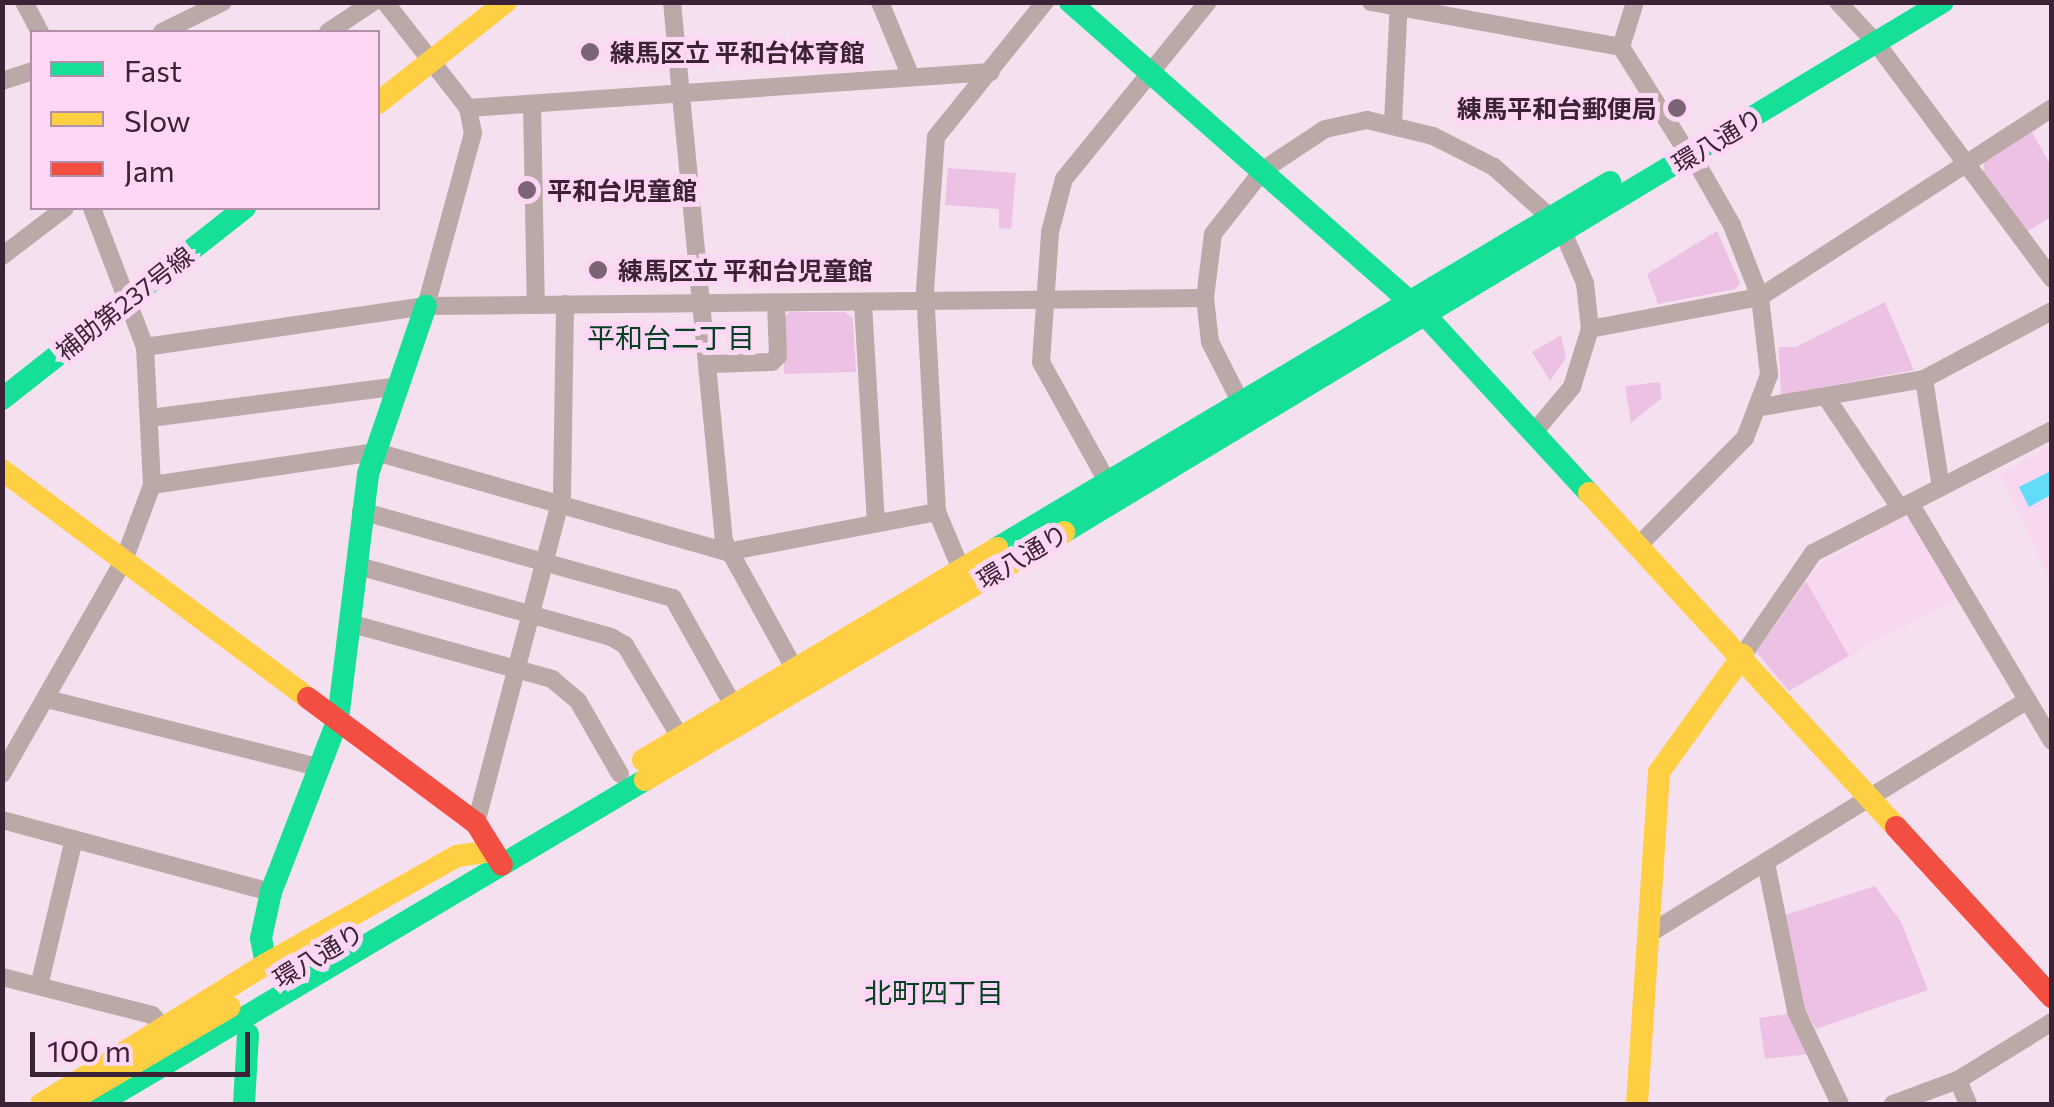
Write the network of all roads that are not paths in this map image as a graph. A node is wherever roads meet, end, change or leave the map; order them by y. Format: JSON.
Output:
{"nodes":[{"id":1,"x":24,"y":2,"type":"edge"},
{"id":2,"x":223,"y":2,"type":"edge"},
{"id":3,"x":373,"y":2,"type":"edge"},
{"id":4,"x":385,"y":2,"type":"edge"},
{"id":5,"x":506,"y":2,"type":"edge"},
{"id":6,"x":672,"y":2,"type":"edge"},
{"id":7,"x":880,"y":2,"type":"edge"},
{"id":8,"x":1045,"y":2,"type":"edge"},
{"id":9,"x":1070,"y":2,"type":"edge"},
{"id":10,"x":1208,"y":2,"type":"edge"},
{"id":11,"x":1371,"y":2,"type":"edge"},
{"id":12,"x":1635,"y":2,"type":"edge"},
{"id":13,"x":1838,"y":2,"type":"edge"},
{"id":14,"x":1908,"y":2,"type":"edge"},
{"id":15,"x":1942,"y":2,"type":"edge"},
{"id":16,"x":1399,"y":4,"type":"edge"},
{"id":17,"x":39,"y":30,"type":"edge"},
{"id":18,"x":166,"y":30,"type":"edge"},
{"id":19,"x":331,"y":30,"type":"edge"},
{"id":20,"x":1871,"y":37,"type":"junction"},
{"id":21,"x":1621,"y":47,"type":"junction"},
{"id":22,"x":431,"y":61,"type":"junction"},
{"id":23,"x":1150,"y":71,"type":"junction"},
{"id":24,"x":30,"y":72,"type":"edge"},
{"id":25,"x":991,"y":72,"type":"junction"},
{"id":26,"x":911,"y":78,"type":"junction"},
{"id":27,"x":2,"y":81,"type":"edge"},
{"id":28,"x":680,"y":95,"type":"junction"},
{"id":29,"x":380,"y":102,"type":"edge"},
{"id":30,"x":532,"y":104,"type":"junction"},
{"id":31,"x":468,"y":108,"type":"junction"},
{"id":32,"x":2052,"y":108,"type":"edge"},
{"id":33,"x":1394,"y":123,"type":"junction"},
{"id":34,"x":1686,"y":148,"type":"junction"},
{"id":35,"x":1966,"y":164,"type":"junction"},
{"id":36,"x":1263,"y":170,"type":"junction"},
{"id":37,"x":63,"y":210,"type":"edge"},
{"id":38,"x":93,"y":210,"type":"edge"},
{"id":39,"x":242,"y":210,"type":"edge"},
{"id":40,"x":1557,"y":225,"type":"junction"},
{"id":41,"x":2,"y":256,"type":"edge"},
{"id":42,"x":2052,"y":279,"type":"edge"},
{"id":43,"x":1205,"y":298,"type":"junction"},
{"id":44,"x":1760,"y":298,"type":"junction"},
{"id":45,"x":1044,"y":301,"type":"junction"},
{"id":46,"x":125,"y":302,"type":"junction"},
{"id":47,"x":925,"y":302,"type":"junction"},
{"id":48,"x":536,"y":304,"type":"junction"},
{"id":49,"x":566,"y":304,"type":"junction"},
{"id":50,"x":702,"y":304,"type":"junction"},
{"id":51,"x":776,"y":304,"type":"junction"},
{"id":52,"x":863,"y":304,"type":"junction"},
{"id":53,"x":426,"y":306,"type":"junction"},
{"id":54,"x":1419,"y":309,"type":"junction"},
{"id":55,"x":2052,"y":311,"type":"edge"},
{"id":56,"x":1590,"y":329,"type":"junction"},
{"id":57,"x":146,"y":347,"type":"junction"},
{"id":58,"x":708,"y":364,"type":"junction"},
{"id":59,"x":1924,"y":379,"type":"junction"},
{"id":60,"x":400,"y":386,"type":"junction"},
{"id":61,"x":1826,"y":398,"type":"junction"},
{"id":62,"x":2,"y":399,"type":"edge"},
{"id":63,"x":1241,"y":403,"type":"junction"},
{"id":64,"x":1762,"y":406,"type":"junction"},
{"id":65,"x":150,"y":418,"type":"junction"},
{"id":66,"x":1535,"y":430,"type":"junction"},
{"id":67,"x":2052,"y":430,"type":"edge"},
{"id":68,"x":376,"y":452,"type":"junction"},
{"id":69,"x":2,"y":470,"type":"edge"},
{"id":70,"x":1108,"y":482,"type":"junction"},
{"id":71,"x":152,"y":485,"type":"junction"},
{"id":72,"x":1940,"y":487,"type":"junction"},
{"id":73,"x":560,"y":506,"type":"junction"},
{"id":74,"x":1905,"y":506,"type":"junction"},
{"id":75,"x":361,"y":512,"type":"junction"},
{"id":76,"x":937,"y":512,"type":"junction"},
{"id":77,"x":876,"y":524,"type":"junction"},
{"id":78,"x":1640,"y":544,"type":"junction"},
{"id":79,"x":727,"y":552,"type":"junction"},
{"id":80,"x":124,"y":560,"type":"junction"},
{"id":81,"x":545,"y":564,"type":"junction"},
{"id":82,"x":355,"y":566,"type":"junction"},
{"id":83,"x":961,"y":569,"type":"junction"},
{"id":84,"x":532,"y":615,"type":"junction"},
{"id":85,"x":349,"y":624,"type":"junction"},
{"id":86,"x":1742,"y":655,"type":"junction"},
{"id":87,"x":794,"y":668,"type":"junction"},
{"id":88,"x":518,"y":669,"type":"junction"},
{"id":89,"x":47,"y":699,"type":"junction"},
{"id":90,"x":2026,"y":701,"type":"junction"},
{"id":91,"x":733,"y":705,"type":"junction"},
{"id":92,"x":338,"y":719,"type":"junction"},
{"id":93,"x":2048,"y":731,"type":"edge"},
{"id":94,"x":680,"y":736,"type":"junction"},
{"id":95,"x":317,"y":767,"type":"junction"},
{"id":96,"x":2,"y":774,"type":"edge"},
{"id":97,"x":620,"y":774,"type":"junction"},
{"id":98,"x":1872,"y":797,"type":"junction"},
{"id":99,"x":2,"y":820,"type":"edge"},
{"id":100,"x":476,"y":822,"type":"junction"},
{"id":101,"x":74,"y":838,"type":"junction"},
{"id":102,"x":498,"y":858,"type":"junction"},
{"id":103,"x":1766,"y":863,"type":"junction"},
{"id":104,"x":271,"y":892,"type":"junction"},
{"id":105,"x":1652,"y":932,"type":"junction"},
{"id":106,"x":266,"y":964,"type":"junction"},
{"id":107,"x":2,"y":976,"type":"edge"},
{"id":108,"x":40,"y":986,"type":"junction"},
{"id":109,"x":2052,"y":997,"type":"edge"},
{"id":110,"x":239,"y":1021,"type":"junction"},
{"id":111,"x":2052,"y":1022,"type":"edge"},
{"id":112,"x":162,"y":1027,"type":"junction"},
{"id":113,"x":96,"y":1069,"type":"junction"},
{"id":114,"x":1958,"y":1080,"type":"junction"},
{"id":115,"x":41,"y":1104,"type":"edge"},
{"id":116,"x":65,"y":1104,"type":"edge"},
{"id":117,"x":98,"y":1104,"type":"edge"},
{"id":118,"x":128,"y":1104,"type":"edge"},
{"id":119,"x":244,"y":1104,"type":"edge"},
{"id":120,"x":1637,"y":1104,"type":"edge"},
{"id":121,"x":1840,"y":1104,"type":"edge"},
{"id":122,"x":1893,"y":1104,"type":"edge"},
{"id":123,"x":1968,"y":1104,"type":"edge"}],
"edges":[{"from":1,"to":17,"type":"street"},
{"from":2,"to":18,"type":"street"},
{"from":3,"to":19,"type":"street"},
{"from":4,"to":22,"type":"street"},
{"from":5,"to":22,"type":"main road"},
{"from":6,"to":28,"type":"street"},
{"from":7,"to":26,"type":"street"},
{"from":8,"to":25,"type":"street"},
{"from":9,"to":23,"type":"main road"},
{"from":10,"to":23,"type":"street"},
{"from":11,"to":16,"type":"street"},
{"from":12,"to":21,"type":"street"},
{"from":13,"to":20,"type":"street"},
{"from":14,"to":20,"type":"main road","name":"環八通り"},
{"from":15,"to":20,"type":"main road","name":"環八通り"},
{"from":16,"to":21,"type":"street"},
{"from":16,"to":33,"type":"street"},
{"from":20,"to":34,"type":"main road","name":"環八通り"},
{"from":20,"to":35,"type":"street"},
{"from":21,"to":34,"type":"street"},
{"from":22,"to":29,"type":"main road"},
{"from":22,"to":31,"type":"street"},
{"from":23,"to":36,"type":"main road"},
{"from":23,"to":45,"type":"street"},
{"from":24,"to":27,"type":"street"},
{"from":25,"to":26,"type":"street"},
{"from":25,"to":47,"type":"street"},
{"from":26,"to":28,"type":"street"},
{"from":28,"to":30,"type":"street"},
{"from":28,"to":50,"type":"street"},
{"from":30,"to":31,"type":"street"},
{"from":30,"to":48,"type":"street"},
{"from":31,"to":53,"type":"street"},
{"from":32,"to":35,"type":"street"},
{"from":33,"to":36,"type":"street"},
{"from":33,"to":40,"type":"street"},
{"from":34,"to":40,"type":"main road","name":"環八通り"},
{"from":34,"to":44,"type":"street"},
{"from":35,"to":42,"type":"street"},
{"from":35,"to":44,"type":"street"},
{"from":36,"to":43,"type":"street"},
{"from":36,"to":54,"type":"main road"},
{"from":37,"to":41,"type":"street"},
{"from":38,"to":46,"type":"street"},
{"from":39,"to":46,"type":"main road","name":"補助第237号線"},
{"from":40,"to":54,"type":"main road","name":"環八通り"},
{"from":40,"to":56,"type":"street"},
{"from":43,"to":45,"type":"street"},
{"from":43,"to":63,"type":"street"},
{"from":44,"to":56,"type":"street"},
{"from":44,"to":64,"type":"street"},
{"from":45,"to":47,"type":"street"},
{"from":45,"to":70,"type":"street"},
{"from":46,"to":57,"type":"street"},
{"from":46,"to":62,"type":"main road","name":"補助第237号線"},
{"from":47,"to":52,"type":"street"},
{"from":47,"to":76,"type":"street"},
{"from":48,"to":49,"type":"street"},
{"from":48,"to":53,"type":"street"},
{"from":49,"to":50,"type":"street"},
{"from":49,"to":73,"type":"street"},
{"from":50,"to":51,"type":"street"},
{"from":50,"to":58,"type":"street"},
{"from":51,"to":52,"type":"street"},
{"from":51,"to":58,"type":"street"},
{"from":52,"to":77,"type":"street"},
{"from":53,"to":57,"type":"street"},
{"from":53,"to":60,"type":"main road"},
{"from":54,"to":63,"type":"main road","name":"環八通り"},
{"from":54,"to":66,"type":"main road"},
{"from":54,"to":102,"type":"main road","name":"環八通り"},
{"from":55,"to":59,"type":"street"},
{"from":56,"to":66,"type":"street"},
{"from":57,"to":65,"type":"street"},
{"from":58,"to":79,"type":"street"},
{"from":59,"to":61,"type":"street"},
{"from":59,"to":72,"type":"street"},
{"from":60,"to":65,"type":"street"},
{"from":60,"to":68,"type":"main road"},
{"from":61,"to":64,"type":"street"},
{"from":61,"to":74,"type":"street"},
{"from":63,"to":70,"type":"main road","name":"環八通り"},
{"from":64,"to":78,"type":"street"},
{"from":65,"to":71,"type":"street"},
{"from":66,"to":78,"type":"main road"},
{"from":67,"to":72,"type":"street"},
{"from":68,"to":71,"type":"street"},
{"from":68,"to":73,"type":"street"},
{"from":68,"to":75,"type":"main road"},
{"from":69,"to":80,"type":"main road"},
{"from":70,"to":83,"type":"main road","name":"環八通り"},
{"from":71,"to":80,"type":"street"},
{"from":72,"to":74,"type":"street"},
{"from":73,"to":79,"type":"street"},
{"from":73,"to":81,"type":"street"},
{"from":74,"to":86,"type":"street"},
{"from":74,"to":90,"type":"street"},
{"from":75,"to":81,"type":"street"},
{"from":75,"to":82,"type":"main road"},
{"from":76,"to":77,"type":"street"},
{"from":76,"to":83,"type":"street"},
{"from":77,"to":79,"type":"street"},
{"from":78,"to":86,"type":"main road"},
{"from":79,"to":87,"type":"street"},
{"from":80,"to":89,"type":"street"},
{"from":80,"to":92,"type":"main road"},
{"from":81,"to":84,"type":"street"},
{"from":81,"to":91,"type":"street"},
{"from":82,"to":84,"type":"street"},
{"from":82,"to":85,"type":"main road"},
{"from":83,"to":87,"type":"main road","name":"環八通り"},
{"from":84,"to":88,"type":"street"},
{"from":84,"to":94,"type":"street"},
{"from":85,"to":88,"type":"street"},
{"from":85,"to":92,"type":"main road"},
{"from":86,"to":98,"type":"main road"},
{"from":86,"to":105,"type":"main road"},
{"from":87,"to":91,"type":"main road","name":"環八通り"},
{"from":88,"to":97,"type":"street"},
{"from":88,"to":100,"type":"street"},
{"from":89,"to":95,"type":"street"},
{"from":89,"to":96,"type":"street"},
{"from":90,"to":93,"type":"street"},
{"from":90,"to":98,"type":"street"},
{"from":91,"to":94,"type":"main road","name":"環八通り"},
{"from":92,"to":95,"type":"main road"},
{"from":92,"to":100,"type":"main road"},
{"from":94,"to":97,"type":"main road","name":"環八通り"},
{"from":95,"to":104,"type":"main road"},
{"from":97,"to":102,"type":"main road","name":"環八通り"},
{"from":98,"to":103,"type":"street"},
{"from":98,"to":109,"type":"main road"},
{"from":99,"to":101,"type":"street"},
{"from":100,"to":102,"type":"main road"},
{"from":101,"to":104,"type":"street"},
{"from":101,"to":108,"type":"street"},
{"from":102,"to":106,"type":"main road"},
{"from":102,"to":110,"type":"main road","name":"環八通り"},
{"from":102,"to":110,"type":"main road"},
{"from":103,"to":105,"type":"street"},
{"from":103,"to":121,"type":"street"},
{"from":104,"to":106,"type":"main road"},
{"from":105,"to":120,"type":"main road"},
{"from":106,"to":112,"type":"main road"},
{"from":107,"to":108,"type":"street"},
{"from":108,"to":112,"type":"street"},
{"from":110,"to":116,"type":"main road","name":"環八通り","bridge":true},
{"from":110,"to":117,"type":"main road","name":"環八通り"},
{"from":110,"to":118,"type":"main road"},
{"from":110,"to":119,"type":"main road"},
{"from":111,"to":114,"type":"street"},
{"from":112,"to":113,"type":"main road"},
{"from":113,"to":115,"type":"main road"},
{"from":113,"to":117,"type":"main road"},
{"from":114,"to":122,"type":"street"},
{"from":114,"to":123,"type":"street"}]}
